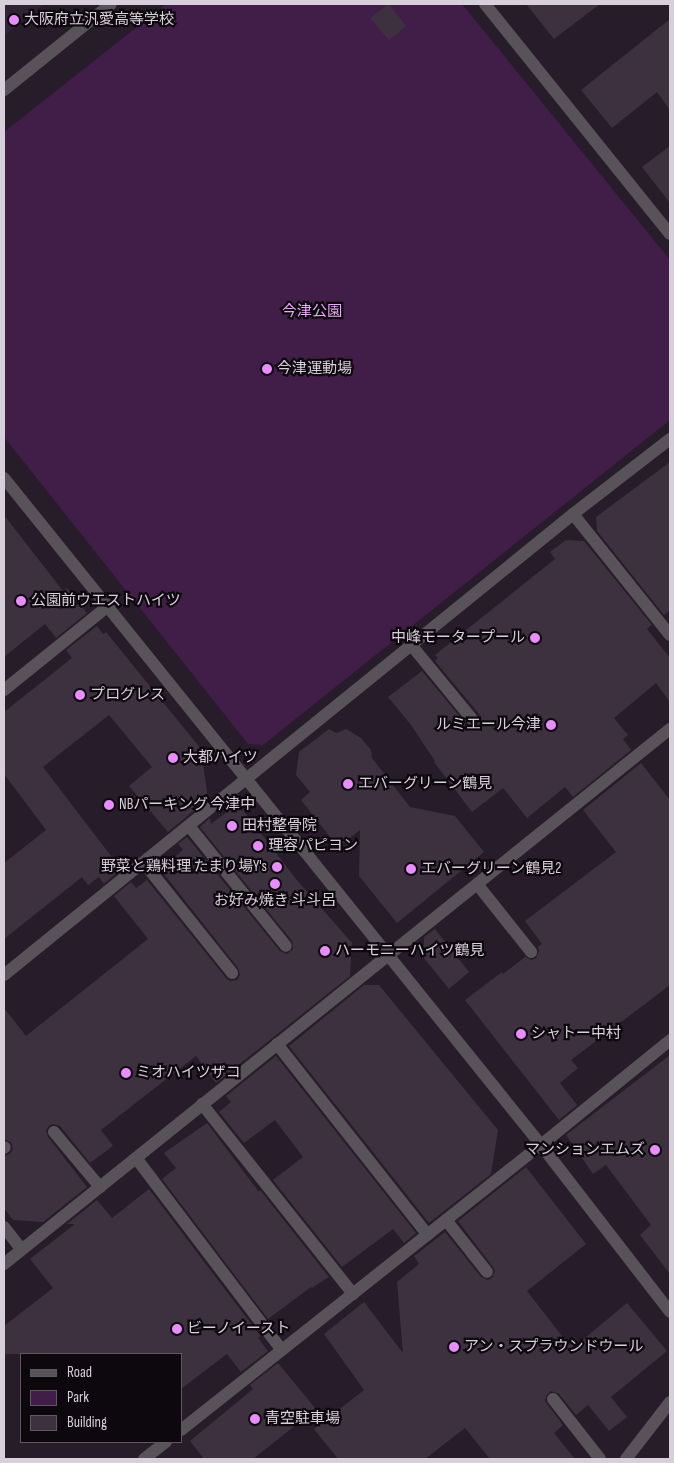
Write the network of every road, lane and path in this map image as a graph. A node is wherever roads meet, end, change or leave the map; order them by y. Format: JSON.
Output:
{"nodes":[{"id":1,"x":111,"y":4,"type":"edge"},
{"id":2,"x":485,"y":4,"type":"edge"},
{"id":3,"x":4,"y":90,"type":"edge"},
{"id":4,"x":670,"y":234,"type":"edge"},
{"id":5,"x":670,"y":438,"type":"edge"},
{"id":6,"x":4,"y":478,"type":"edge"},
{"id":7,"x":573,"y":514,"type":"junction"},
{"id":8,"x":108,"y":606,"type":"junction"},
{"id":9,"x":670,"y":635,"type":"edge"},
{"id":10,"x":412,"y":646,"type":"junction"},
{"id":11,"x":4,"y":690,"type":"edge"},
{"id":12,"x":472,"y":719,"type":"dead end"},
{"id":13,"x":670,"y":729,"type":"edge"},
{"id":14,"x":247,"y":780,"type":"junction"},
{"id":15,"x":189,"y":826,"type":"junction"},
{"id":16,"x":144,"y":862,"type":"junction"},
{"id":17,"x":477,"y":884,"type":"junction"},
{"id":18,"x":286,"y":946,"type":"dead end"},
{"id":19,"x":531,"y":952,"type":"dead end"},
{"id":20,"x":388,"y":955,"type":"junction"},
{"id":21,"x":232,"y":973,"type":"dead end"},
{"id":22,"x":4,"y":975,"type":"edge"},
{"id":23,"x":670,"y":1040,"type":"edge"},
{"id":24,"x":277,"y":1044,"type":"junction"},
{"id":25,"x":202,"y":1104,"type":"junction"},
{"id":26,"x":54,"y":1132,"type":"dead end"},
{"id":27,"x":542,"y":1145,"type":"junction"},
{"id":28,"x":136,"y":1158,"type":"junction"},
{"id":29,"x":100,"y":1187,"type":"junction"},
{"id":30,"x":446,"y":1220,"type":"junction"},
{"id":31,"x":4,"y":1227,"type":"edge"},
{"id":32,"x":428,"y":1235,"type":"junction"},
{"id":33,"x":21,"y":1249,"type":"junction"},
{"id":34,"x":4,"y":1264,"type":"edge"},
{"id":35,"x":487,"y":1272,"type":"dead end"},
{"id":36,"x":353,"y":1294,"type":"junction"},
{"id":37,"x":670,"y":1312,"type":"edge"},
{"id":38,"x":282,"y":1350,"type":"junction"},
{"id":39,"x":553,"y":1399,"type":"dead end"},
{"id":40,"x":670,"y":1402,"type":"edge"},
{"id":41,"x":182,"y":1429,"type":"edge"},
{"id":42,"x":165,"y":1443,"type":"edge"},
{"id":43,"x":144,"y":1459,"type":"edge"},
{"id":44,"x":600,"y":1459,"type":"edge"},
{"id":45,"x":626,"y":1459,"type":"edge"}],
"edges":[{"from":1,"to":3,"type":"street"},
{"from":2,"to":4,"type":"street"},
{"from":5,"to":7,"type":"street"},
{"from":6,"to":8,"type":"street"},
{"from":7,"to":9,"type":"street"},
{"from":7,"to":10,"type":"street"},
{"from":8,"to":11,"type":"street"},
{"from":8,"to":14,"type":"street"},
{"from":10,"to":12,"type":"street"},
{"from":10,"to":14,"type":"street"},
{"from":13,"to":17,"type":"street"},
{"from":14,"to":15,"type":"street"},
{"from":14,"to":20,"type":"street"},
{"from":15,"to":16,"type":"street"},
{"from":15,"to":18,"type":"street"},
{"from":16,"to":21,"type":"street"},
{"from":16,"to":22,"type":"street"},
{"from":17,"to":19,"type":"street"},
{"from":17,"to":20,"type":"street"},
{"from":20,"to":24,"type":"street"},
{"from":20,"to":27,"type":"street"},
{"from":23,"to":27,"type":"street"},
{"from":24,"to":25,"type":"street"},
{"from":24,"to":32,"type":"street"},
{"from":25,"to":28,"type":"street"},
{"from":25,"to":36,"type":"street"},
{"from":26,"to":29,"type":"street"},
{"from":27,"to":30,"type":"street"},
{"from":27,"to":37,"type":"street"},
{"from":28,"to":29,"type":"street"},
{"from":28,"to":38,"type":"street"},
{"from":29,"to":33,"type":"street"},
{"from":30,"to":32,"type":"street"},
{"from":30,"to":35,"type":"street"},
{"from":31,"to":33,"type":"street"},
{"from":32,"to":36,"type":"street"},
{"from":33,"to":34,"type":"street"},
{"from":36,"to":38,"type":"street"},
{"from":38,"to":41,"type":"street"},
{"from":39,"to":44,"type":"street"},
{"from":40,"to":45,"type":"street"},
{"from":42,"to":43,"type":"street"}]}
